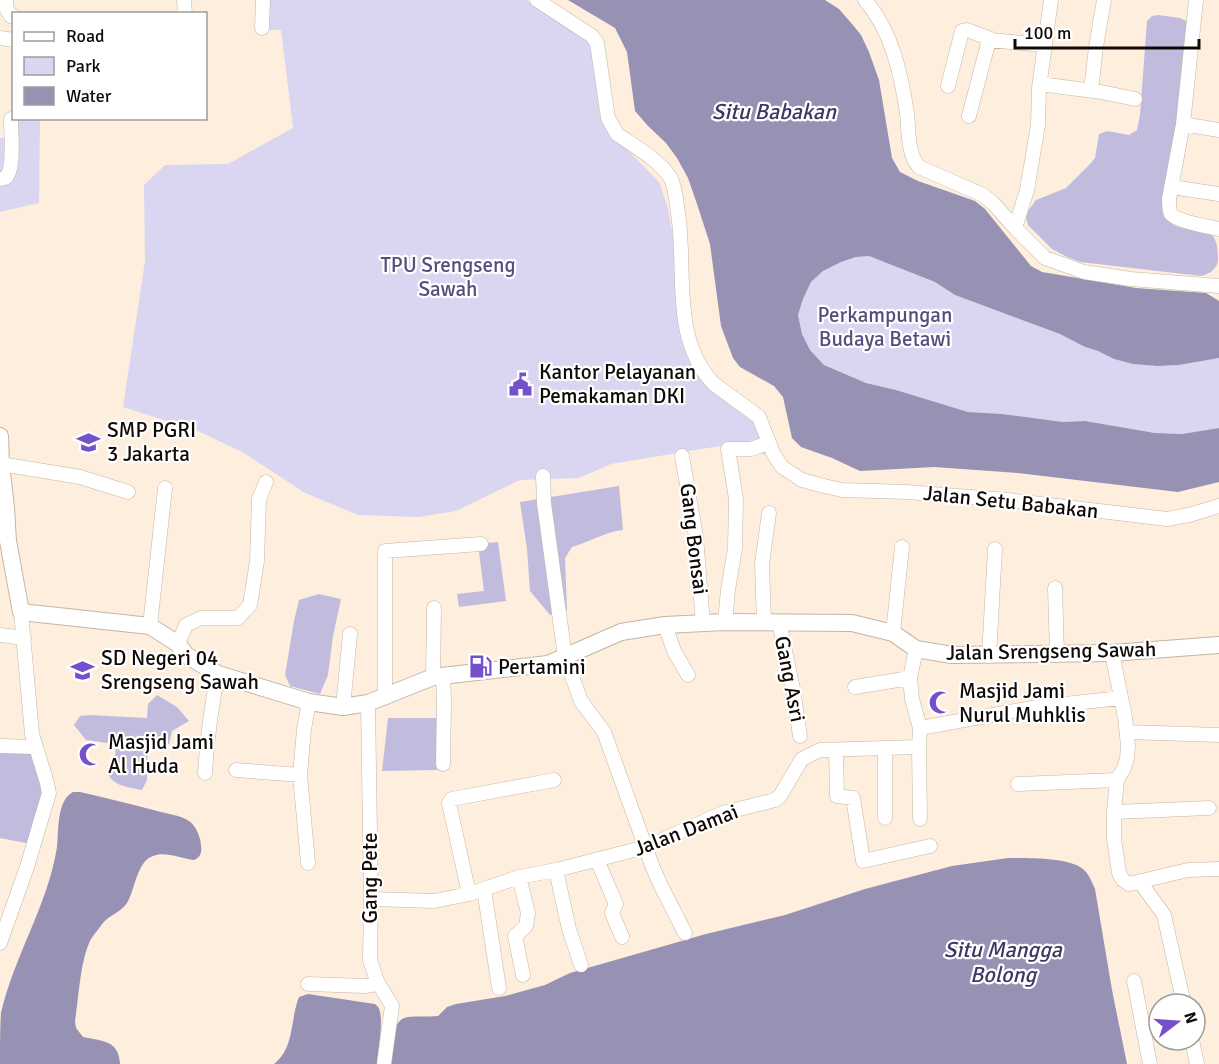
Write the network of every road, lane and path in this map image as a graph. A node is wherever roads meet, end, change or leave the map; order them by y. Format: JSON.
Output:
{"nodes":[{"id":1,"x":6,"y":0,"type":"edge"},
{"id":2,"x":263,"y":0,"type":"edge"},
{"id":3,"x":537,"y":0,"type":"edge"},
{"id":4,"x":865,"y":0,"type":"edge"},
{"id":5,"x":1051,"y":0,"type":"edge"},
{"id":6,"x":1104,"y":0,"type":"edge"},
{"id":7,"x":1196,"y":0,"type":"edge"},
{"id":8,"x":12,"y":15,"type":"edge"},
{"id":9,"x":262,"y":28,"type":"dead end"},
{"id":10,"x":991,"y":39,"type":"junction"},
{"id":11,"x":1044,"y":45,"type":"junction"},
{"id":12,"x":1040,"y":84,"type":"junction"},
{"id":13,"x":948,"y":86,"type":"dead end"},
{"id":14,"x":1091,"y":90,"type":"junction"},
{"id":15,"x":1135,"y":99,"type":"dead end"},
{"id":16,"x":969,"y":116,"type":"dead end"},
{"id":17,"x":11,"y":119,"type":"dead end"},
{"id":18,"x":1182,"y":124,"type":"junction"},
{"id":19,"x":1219,"y":130,"type":"edge"},
{"id":20,"x":0,"y":179,"type":"edge"},
{"id":21,"x":1172,"y":187,"type":"junction"},
{"id":22,"x":1219,"y":194,"type":"edge"},
{"id":23,"x":1015,"y":228,"type":"junction"},
{"id":24,"x":1219,"y":229,"type":"edge"},
{"id":25,"x":1219,"y":286,"type":"edge"},
{"id":26,"x":0,"y":436,"type":"edge"},
{"id":27,"x":769,"y":443,"type":"junction"},
{"id":28,"x":0,"y":459,"type":"edge"},
{"id":29,"x":683,"y":460,"type":"dead end"},
{"id":30,"x":543,"y":476,"type":"dead end"},
{"id":31,"x":266,"y":482,"type":"dead end"},
{"id":32,"x":165,"y":488,"type":"dead end"},
{"id":33,"x":128,"y":492,"type":"dead end"},
{"id":34,"x":1219,"y":506,"type":"edge"},
{"id":35,"x":769,"y":513,"type":"dead end"},
{"id":36,"x":4,"y":541,"type":"edge"},
{"id":37,"x":480,"y":544,"type":"dead end"},
{"id":38,"x":902,"y":547,"type":"dead end"},
{"id":39,"x":995,"y":549,"type":"dead end"},
{"id":40,"x":1055,"y":588,"type":"dead end"},
{"id":41,"x":434,"y":608,"type":"dead end"},
{"id":42,"x":21,"y":612,"type":"junction"},
{"id":43,"x":725,"y":622,"type":"junction"},
{"id":44,"x":772,"y":622,"type":"junction"},
{"id":45,"x":703,"y":623,"type":"junction"},
{"id":46,"x":664,"y":625,"type":"junction"},
{"id":47,"x":150,"y":626,"type":"junction"},
{"id":48,"x":893,"y":633,"type":"junction"},
{"id":49,"x":350,"y":634,"type":"dead end"},
{"id":50,"x":0,"y":635,"type":"edge"},
{"id":51,"x":24,"y":638,"type":"junction"},
{"id":52,"x":178,"y":644,"type":"junction"},
{"id":53,"x":1219,"y":645,"type":"edge"},
{"id":54,"x":916,"y":649,"type":"junction"},
{"id":55,"x":1112,"y":653,"type":"junction"},
{"id":56,"x":1057,"y":655,"type":"junction"},
{"id":57,"x":989,"y":656,"type":"junction"},
{"id":58,"x":565,"y":657,"type":"junction"},
{"id":59,"x":218,"y":674,"type":"junction"},
{"id":60,"x":688,"y":675,"type":"dead end"},
{"id":61,"x":438,"y":677,"type":"junction"},
{"id":62,"x":910,"y":678,"type":"junction"},
{"id":63,"x":855,"y":687,"type":"dead end"},
{"id":64,"x":385,"y":697,"type":"junction"},
{"id":65,"x":1121,"y":698,"type":"junction"},
{"id":66,"x":309,"y":702,"type":"junction"},
{"id":67,"x":368,"y":703,"type":"junction"},
{"id":68,"x":343,"y":707,"type":"junction"},
{"id":69,"x":920,"y":728,"type":"junction"},
{"id":70,"x":1127,"y":732,"type":"junction"},
{"id":71,"x":1219,"y":735,"type":"edge"},
{"id":72,"x":800,"y":736,"type":"dead end"},
{"id":73,"x":0,"y":746,"type":"edge"},
{"id":74,"x":36,"y":747,"type":"junction"},
{"id":75,"x":919,"y":747,"type":"junction"},
{"id":76,"x":885,"y":748,"type":"junction"},
{"id":77,"x":836,"y":750,"type":"junction"},
{"id":78,"x":443,"y":764,"type":"dead end"},
{"id":79,"x":236,"y":770,"type":"dead end"},
{"id":80,"x":206,"y":773,"type":"dead end"},
{"id":81,"x":300,"y":775,"type":"junction"},
{"id":82,"x":554,"y":780,"type":"dead end"},
{"id":83,"x":1117,"y":780,"type":"junction"},
{"id":84,"x":1018,"y":784,"type":"dead end"},
{"id":85,"x":1209,"y":808,"type":"dead end"},
{"id":86,"x":1114,"y":812,"type":"junction"},
{"id":87,"x":885,"y":818,"type":"dead end"},
{"id":88,"x":920,"y":819,"type":"dead end"},
{"id":89,"x":930,"y":846,"type":"dead end"},
{"id":90,"x":646,"y":847,"type":"junction"},
{"id":91,"x":597,"y":860,"type":"junction"},
{"id":92,"x":308,"y":863,"type":"dead end"},
{"id":93,"x":1219,"y":869,"type":"edge"},
{"id":94,"x":556,"y":870,"type":"junction"},
{"id":95,"x":519,"y":877,"type":"junction"},
{"id":96,"x":1140,"y":882,"type":"junction"},
{"id":97,"x":484,"y":889,"type":"junction"},
{"id":98,"x":469,"y":894,"type":"junction"},
{"id":99,"x":371,"y":899,"type":"junction"},
{"id":100,"x":685,"y":933,"type":"dead end"},
{"id":101,"x":622,"y":938,"type":"dead end"},
{"id":102,"x":0,"y":943,"type":"edge"},
{"id":103,"x":581,"y":965,"type":"dead end"},
{"id":104,"x":523,"y":975,"type":"dead end"},
{"id":105,"x":377,"y":981,"type":"junction"},
{"id":106,"x":1134,"y":981,"type":"dead end"},
{"id":107,"x":308,"y":984,"type":"dead end"},
{"id":108,"x":499,"y":988,"type":"dead end"},
{"id":109,"x":1181,"y":992,"type":"edge"},
{"id":110,"x":384,"y":1064,"type":"edge"},
{"id":111,"x":1150,"y":1064,"type":"edge"}],
"edges":[{"from":1,"to":8,"type":"street"},
{"from":2,"to":9,"type":"street"},
{"from":3,"to":27,"type":"street"},
{"from":4,"to":23,"type":"street"},
{"from":5,"to":11,"type":"street"},
{"from":6,"to":14,"type":"street"},
{"from":7,"to":18,"type":"street"},
{"from":10,"to":11,"type":"street"},
{"from":10,"to":13,"type":"street"},
{"from":10,"to":16,"type":"street"},
{"from":11,"to":12,"type":"street"},
{"from":12,"to":14,"type":"street"},
{"from":12,"to":23,"type":"street"},
{"from":14,"to":15,"type":"street"},
{"from":17,"to":20,"type":"street"},
{"from":18,"to":19,"type":"street"},
{"from":18,"to":21,"type":"street"},
{"from":21,"to":22,"type":"street"},
{"from":21,"to":24,"type":"street"},
{"from":23,"to":25,"type":"street"},
{"from":26,"to":28,"type":"street"},
{"from":27,"to":34,"type":"street","name":"Jalan Setu Babakan"},
{"from":27,"to":43,"type":"street"},
{"from":28,"to":33,"type":"street"},
{"from":28,"to":36,"type":"street"},
{"from":29,"to":45,"type":"street","name":"Gang Bonsai"},
{"from":30,"to":58,"type":"street"},
{"from":31,"to":52,"type":"street"},
{"from":32,"to":47,"type":"street"},
{"from":35,"to":44,"type":"street","name":"Gang Asri"},
{"from":36,"to":42,"type":"street"},
{"from":37,"to":64,"type":"street"},
{"from":38,"to":48,"type":"street"},
{"from":39,"to":57,"type":"street"},
{"from":40,"to":56,"type":"street"},
{"from":41,"to":61,"type":"street"},
{"from":42,"to":47,"type":"street","name":"Jalan Srengseng Sawah"},
{"from":42,"to":51,"type":"street"},
{"from":43,"to":44,"type":"street","name":"Jalan Srengseng Sawah"},
{"from":43,"to":45,"type":"street","name":"Jalan Srengseng Sawah"},
{"from":44,"to":48,"type":"street","name":"Jalan Srengseng Sawah"},
{"from":44,"to":72,"type":"street","name":"Gang Asri"},
{"from":45,"to":46,"type":"street","name":"Jalan Srengseng Sawah"},
{"from":46,"to":58,"type":"street","name":"Jalan Srengseng Sawah"},
{"from":46,"to":60,"type":"street"},
{"from":47,"to":52,"type":"street","name":"Jalan Srengseng Sawah"},
{"from":48,"to":54,"type":"street","name":"Jalan Srengseng Sawah"},
{"from":49,"to":68,"type":"street"},
{"from":50,"to":51,"type":"street"},
{"from":51,"to":74,"type":"street"},
{"from":52,"to":59,"type":"street","name":"Jalan Srengseng Sawah"},
{"from":53,"to":55,"type":"street","name":"Jalan Srengseng Sawah"},
{"from":54,"to":57,"type":"street","name":"Jalan Srengseng Sawah"},
{"from":54,"to":62,"type":"street"},
{"from":55,"to":56,"type":"street","name":"Jalan Srengseng Sawah"},
{"from":55,"to":65,"type":"street"},
{"from":56,"to":57,"type":"street","name":"Jalan Srengseng Sawah"},
{"from":58,"to":61,"type":"street","name":"Jalan Srengseng Sawah"},
{"from":58,"to":90,"type":"street"},
{"from":59,"to":66,"type":"street","name":"Jalan Srengseng Sawah"},
{"from":59,"to":80,"type":"street"},
{"from":61,"to":64,"type":"street","name":"Jalan Srengseng Sawah"},
{"from":61,"to":78,"type":"street"},
{"from":62,"to":63,"type":"street"},
{"from":62,"to":69,"type":"street"},
{"from":64,"to":67,"type":"street","name":"Jalan Srengseng Sawah"},
{"from":65,"to":69,"type":"street"},
{"from":65,"to":70,"type":"street"},
{"from":66,"to":68,"type":"street","name":"Jalan Srengseng Sawah"},
{"from":66,"to":81,"type":"street"},
{"from":67,"to":68,"type":"street","name":"Jalan Srengseng Sawah"},
{"from":67,"to":99,"type":"street","name":"Gang Pete"},
{"from":69,"to":75,"type":"street"},
{"from":70,"to":71,"type":"street"},
{"from":70,"to":83,"type":"street"},
{"from":73,"to":74,"type":"street"},
{"from":74,"to":102,"type":"street"},
{"from":75,"to":76,"type":"street","name":"Jalan Damai"},
{"from":75,"to":88,"type":"street"},
{"from":76,"to":77,"type":"street","name":"Jalan Damai"},
{"from":76,"to":87,"type":"street"},
{"from":77,"to":89,"type":"street"},
{"from":77,"to":90,"type":"street","name":"Jalan Damai"},
{"from":79,"to":81,"type":"street"},
{"from":81,"to":92,"type":"street"},
{"from":82,"to":98,"type":"street"},
{"from":83,"to":84,"type":"street"},
{"from":83,"to":86,"type":"street"},
{"from":85,"to":86,"type":"street"},
{"from":86,"to":96,"type":"street"},
{"from":90,"to":91,"type":"street","name":"Jalan Damai"},
{"from":90,"to":100,"type":"street"},
{"from":91,"to":94,"type":"street","name":"Jalan Damai"},
{"from":91,"to":101,"type":"street"},
{"from":93,"to":96,"type":"street"},
{"from":94,"to":95,"type":"street","name":"Jalan Damai"},
{"from":94,"to":103,"type":"street"},
{"from":95,"to":97,"type":"street","name":"Jalan Damai"},
{"from":95,"to":104,"type":"street"},
{"from":96,"to":109,"type":"street"},
{"from":97,"to":98,"type":"street","name":"Jalan Damai"},
{"from":97,"to":108,"type":"street"},
{"from":98,"to":99,"type":"street","name":"Jalan Damai"},
{"from":99,"to":105,"type":"street","name":"Gang Pete"},
{"from":105,"to":107,"type":"street"},
{"from":105,"to":110,"type":"street","name":"Gang Pete"},
{"from":106,"to":111,"type":"street"}]}
